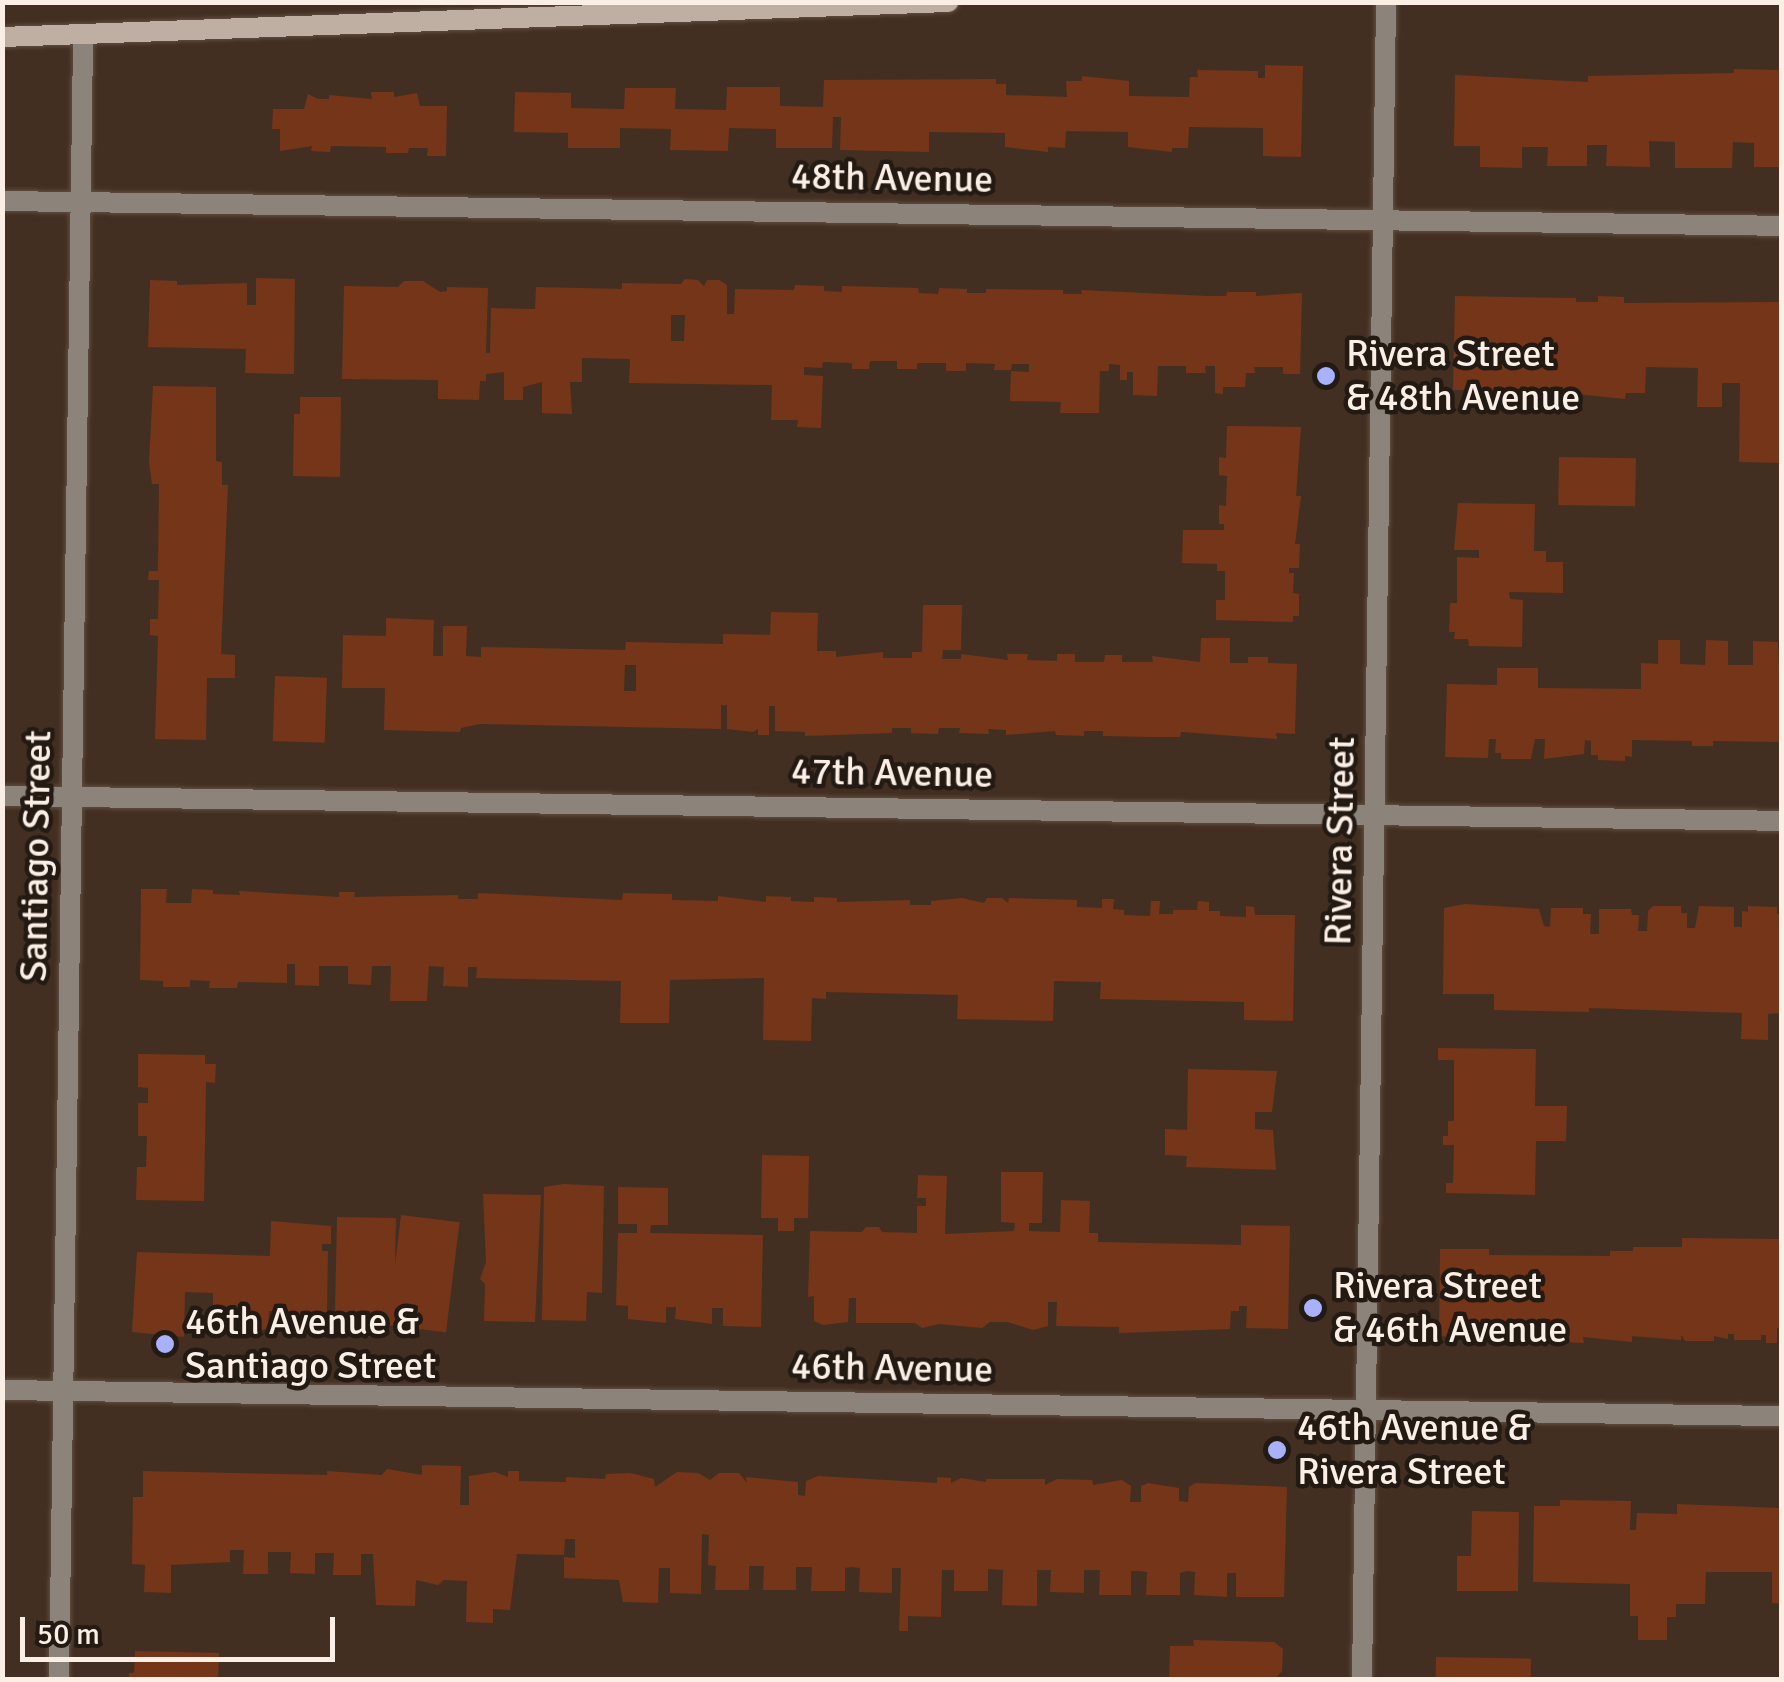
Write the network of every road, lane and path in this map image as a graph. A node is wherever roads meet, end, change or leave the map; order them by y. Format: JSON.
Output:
{"nodes":[{"id":1,"x":948,"y":2,"type":"edge"},
{"id":2,"x":1386,"y":2,"type":"edge"},
{"id":3,"x":83,"y":34,"type":"junction"},
{"id":4,"x":2,"y":37,"type":"edge"},
{"id":5,"x":2,"y":201,"type":"edge"},
{"id":6,"x":80,"y":202,"type":"junction"},
{"id":7,"x":1383,"y":220,"type":"junction"},
{"id":8,"x":1782,"y":226,"type":"edge"},
{"id":9,"x":2,"y":796,"type":"edge"},
{"id":10,"x":72,"y":796,"type":"junction"},
{"id":11,"x":1375,"y":815,"type":"junction"},
{"id":12,"x":1782,"y":821,"type":"edge"},
{"id":13,"x":2,"y":1390,"type":"edge"},
{"id":14,"x":63,"y":1391,"type":"junction"},
{"id":15,"x":1366,"y":1410,"type":"junction"},
{"id":16,"x":1782,"y":1416,"type":"edge"},
{"id":17,"x":59,"y":1680,"type":"edge"},
{"id":18,"x":1362,"y":1680,"type":"edge"}],
"edges":[{"from":1,"to":3,"type":"street"},
{"from":2,"to":7,"type":"street","name":"Rivera Street"},
{"from":3,"to":4,"type":"street"},
{"from":3,"to":6,"type":"street","name":"Santiago Street"},
{"from":5,"to":6,"type":"street","name":"48th Avenue"},
{"from":6,"to":7,"type":"street","name":"48th Avenue"},
{"from":6,"to":10,"type":"street","name":"Santiago Street"},
{"from":7,"to":8,"type":"street","name":"48th Avenue"},
{"from":7,"to":11,"type":"street","name":"Rivera Street"},
{"from":9,"to":10,"type":"street","name":"47th Avenue"},
{"from":10,"to":11,"type":"street","name":"47th Avenue"},
{"from":10,"to":14,"type":"street","name":"Santiago Street"},
{"from":11,"to":12,"type":"street","name":"47th Avenue"},
{"from":11,"to":15,"type":"street","name":"Rivera Street"},
{"from":13,"to":14,"type":"street","name":"46th Avenue"},
{"from":14,"to":15,"type":"street","name":"46th Avenue"},
{"from":14,"to":17,"type":"street","name":"Santiago Street"},
{"from":15,"to":16,"type":"street","name":"46th Avenue"},
{"from":15,"to":18,"type":"street","name":"Rivera Street"}]}
